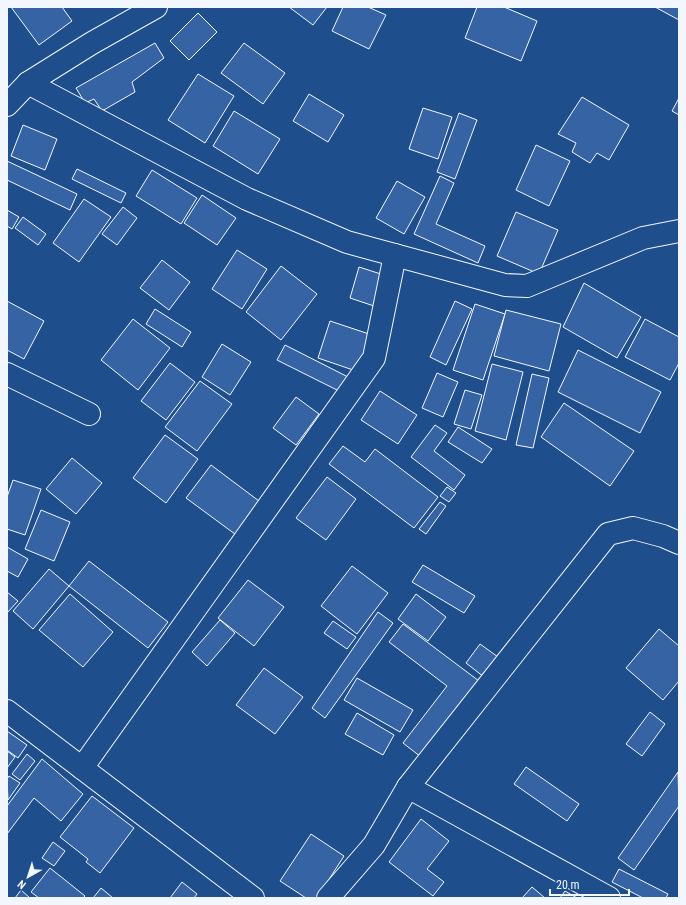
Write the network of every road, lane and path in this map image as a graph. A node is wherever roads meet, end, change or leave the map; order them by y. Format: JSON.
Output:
{"nodes":[{"id":1,"x":156,"y":7,"type":"edge"},
{"id":2,"x":28,"y":83,"type":"junction"},
{"id":3,"x":7,"y":105,"type":"edge"},
{"id":4,"x":679,"y":231,"type":"edge"},
{"id":5,"x":395,"y":255,"type":"junction"},
{"id":6,"x":7,"y":374,"type":"edge"},
{"id":7,"x":89,"y":414,"type":"dead end"},
{"id":8,"x":679,"y":544,"type":"edge"},
{"id":9,"x":7,"y":711,"type":"edge"},
{"id":10,"x":82,"y":768,"type":"junction"},
{"id":11,"x":408,"y":787,"type":"junction"},
{"id":12,"x":253,"y":898,"type":"edge"},
{"id":13,"x":328,"y":898,"type":"edge"},
{"id":14,"x":609,"y":898,"type":"edge"}],
"edges":[{"from":1,"to":2,"type":"street"},
{"from":2,"to":3,"type":"street"},
{"from":2,"to":5,"type":"street"},
{"from":4,"to":5,"type":"street"},
{"from":5,"to":10,"type":"street"},
{"from":6,"to":7,"type":"street"},
{"from":8,"to":11,"type":"street"},
{"from":9,"to":10,"type":"street"},
{"from":10,"to":12,"type":"street"},
{"from":11,"to":13,"type":"street"},
{"from":11,"to":14,"type":"street"}]}
